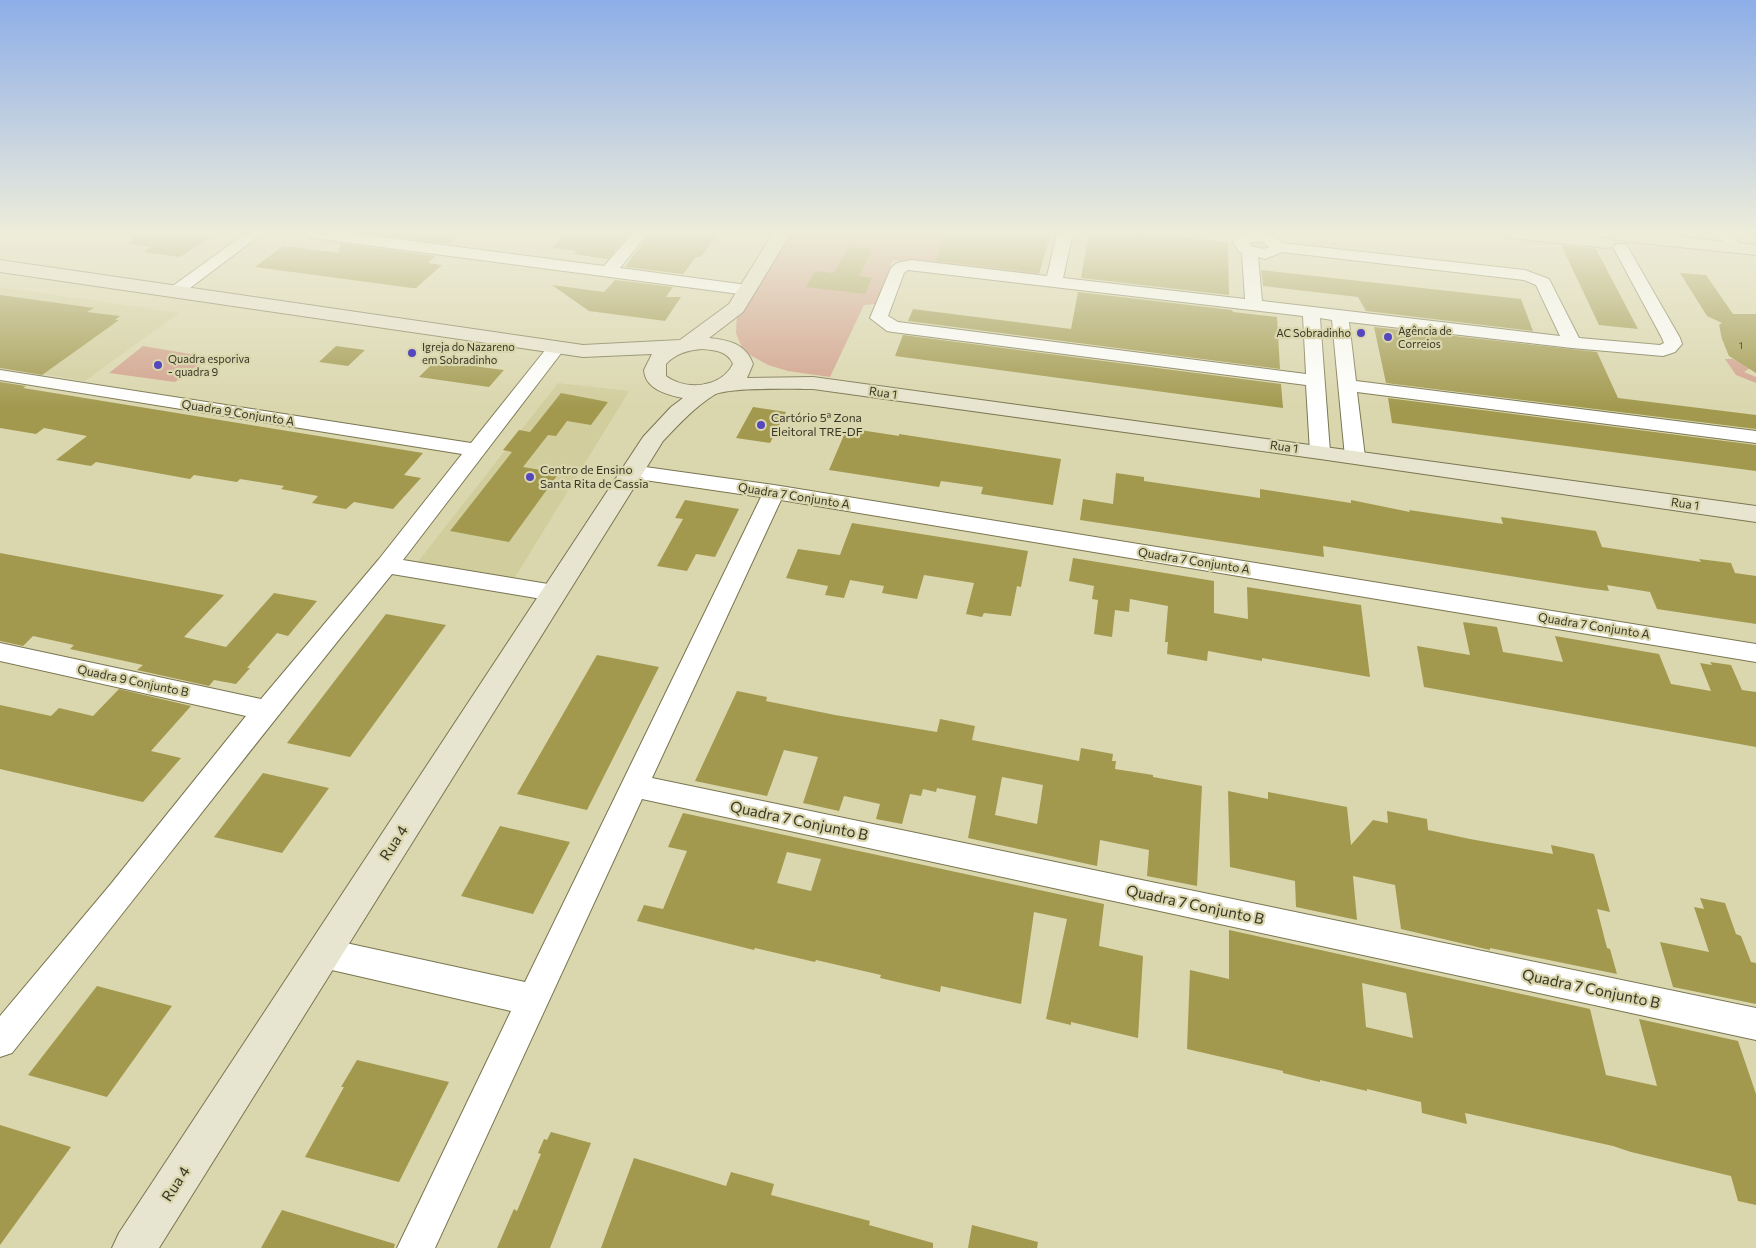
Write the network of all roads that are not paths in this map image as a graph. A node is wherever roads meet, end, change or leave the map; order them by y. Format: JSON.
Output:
{"nodes":[{"id":1,"x":178,"y":291,"type":"edge"},
{"id":2,"x":746,"y":291,"type":"edge"},
{"id":3,"x":889,"y":291,"type":"edge"},
{"id":4,"x":1136,"y":291,"type":"edge"},
{"id":5,"x":1253,"y":291,"type":"edge"},
{"id":6,"x":1548,"y":291,"type":"edge"},
{"id":7,"x":1644,"y":291,"type":"edge"},
{"id":8,"x":1254,"y":306,"type":"junction"},
{"id":9,"x":736,"y":308,"type":"junction"},
{"id":10,"x":1311,"y":312,"type":"junction"},
{"id":11,"x":1340,"y":315,"type":"junction"},
{"id":12,"x":1312,"y":331,"type":"junction"},
{"id":13,"x":1342,"y":335,"type":"junction"},
{"id":14,"x":1572,"y":343,"type":"junction"},
{"id":15,"x":682,"y":345,"type":"junction"},
{"id":16,"x":556,"y":348,"type":"junction"},
{"id":17,"x":584,"y":351,"type":"junction"},
{"id":18,"x":739,"y":355,"type":"junction"},
{"id":19,"x":0,"y":375,"type":"edge"},
{"id":20,"x":658,"y":379,"type":"junction"},
{"id":21,"x":1316,"y":381,"type":"junction"},
{"id":22,"x":812,"y":383,"type":"junction"},
{"id":23,"x":1347,"y":385,"type":"junction"},
{"id":24,"x":715,"y":389,"type":"junction"},
{"id":25,"x":1318,"y":412,"type":"junction"},
{"id":26,"x":1351,"y":417,"type":"junction"},
{"id":27,"x":654,"y":437,"type":"junction"},
{"id":28,"x":1756,"y":437,"type":"edge"},
{"id":29,"x":475,"y":450,"type":"junction"},
{"id":30,"x":1320,"y":452,"type":"junction"},
{"id":31,"x":1355,"y":457,"type":"junction"},
{"id":32,"x":632,"y":472,"type":"junction"},
{"id":33,"x":774,"y":492,"type":"junction"},
{"id":34,"x":1756,"y":514,"type":"edge"},
{"id":35,"x":387,"y":564,"type":"junction"},
{"id":36,"x":554,"y":593,"type":"junction"},
{"id":37,"x":0,"y":652,"type":"edge"},
{"id":38,"x":1756,"y":653,"type":"edge"},
{"id":39,"x":266,"y":710,"type":"junction"},
{"id":40,"x":634,"y":786,"type":"junction"},
{"id":41,"x":323,"y":953,"type":"junction"},
{"id":42,"x":533,"y":1000,"type":"junction"},
{"id":43,"x":1756,"y":1024,"type":"edge"},
{"id":44,"x":0,"y":1041,"type":"edge"},
{"id":45,"x":134,"y":1248,"type":"edge"},
{"id":46,"x":416,"y":1248,"type":"edge"}],
"edges":[{"from":1,"to":16,"type":"street"},
{"from":2,"to":9,"type":"street"},
{"from":3,"to":21,"type":"street"},
{"from":4,"to":8,"type":"street"},
{"from":5,"to":8,"type":"street"},
{"from":6,"to":14,"type":"street"},
{"from":7,"to":14,"type":"street"},
{"from":8,"to":10,"type":"street"},
{"from":9,"to":15,"type":"street"},
{"from":9,"to":18,"type":"street"},
{"from":10,"to":11,"type":"street"},
{"from":10,"to":12,"type":"street"},
{"from":11,"to":13,"type":"street"},
{"from":11,"to":14,"type":"street"},
{"from":12,"to":13,"type":"street"},
{"from":12,"to":21,"type":"street"},
{"from":13,"to":23,"type":"street"},
{"from":15,"to":17,"type":"street"},
{"from":15,"to":18,"type":"street"},
{"from":15,"to":20,"type":"street"},
{"from":16,"to":17,"type":"street"},
{"from":16,"to":29,"type":"street"},
{"from":17,"to":20,"type":"street"},
{"from":18,"to":22,"type":"street"},
{"from":18,"to":24,"type":"street"},
{"from":19,"to":29,"type":"street","name":"Quadra 9 Conjunto A"},
{"from":20,"to":24,"type":"street"},
{"from":20,"to":27,"type":"street"},
{"from":21,"to":25,"type":"street"},
{"from":22,"to":24,"type":"street"},
{"from":22,"to":30,"type":"street","name":"Rua 1"},
{"from":23,"to":26,"type":"street"},
{"from":23,"to":28,"type":"street"},
{"from":24,"to":27,"type":"street"},
{"from":25,"to":26,"type":"street"},
{"from":25,"to":30,"type":"street"},
{"from":26,"to":31,"type":"street"},
{"from":27,"to":32,"type":"street","name":"Rua 4"},
{"from":29,"to":35,"type":"street"},
{"from":30,"to":31,"type":"street","name":"Rua 1"},
{"from":31,"to":34,"type":"street","name":"Rua 1"},
{"from":32,"to":33,"type":"street","name":"Quadra 7 Conjunto A"},
{"from":32,"to":36,"type":"street","name":"Rua 4"},
{"from":33,"to":38,"type":"street","name":"Quadra 7 Conjunto A"},
{"from":33,"to":40,"type":"street"},
{"from":35,"to":36,"type":"street"},
{"from":35,"to":39,"type":"street"},
{"from":36,"to":41,"type":"street","name":"Rua 4"},
{"from":37,"to":39,"type":"street","name":"Quadra 9 Conjunto B"},
{"from":39,"to":44,"type":"street"},
{"from":40,"to":42,"type":"street"},
{"from":40,"to":43,"type":"street","name":"Quadra 7 Conjunto B"},
{"from":41,"to":42,"type":"street"},
{"from":41,"to":45,"type":"street","name":"Rua 4"},
{"from":42,"to":46,"type":"street"}]}
